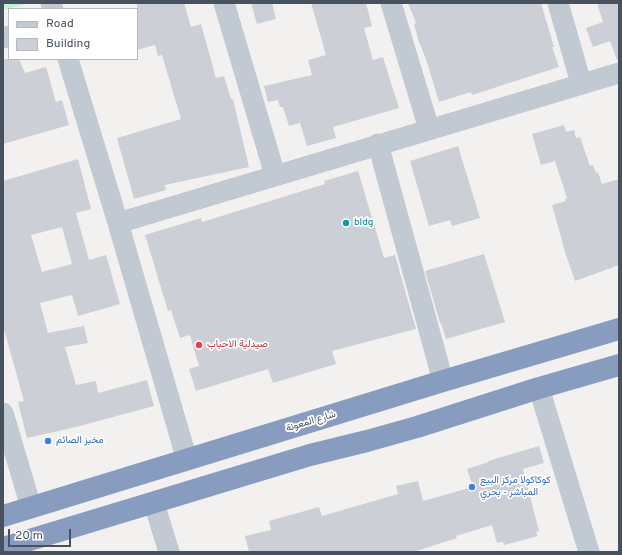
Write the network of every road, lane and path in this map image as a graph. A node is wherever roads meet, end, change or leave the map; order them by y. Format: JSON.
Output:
{"nodes":[{"id":1,"x":224,"y":3,"type":"edge"},
{"id":2,"x":392,"y":3,"type":"edge"},
{"id":3,"x":558,"y":3,"type":"edge"},
{"id":4,"x":68,"y":60,"type":"edge"},
{"id":5,"x":619,"y":73,"type":"edge"},
{"id":6,"x":581,"y":83,"type":"junction"},
{"id":7,"x":429,"y":129,"type":"junction"},
{"id":8,"x":378,"y":144,"type":"junction"},
{"id":9,"x":275,"y":175,"type":"junction"},
{"id":10,"x":118,"y":223,"type":"junction"},
{"id":11,"x":619,"y":329,"type":"edge"},
{"id":12,"x":619,"y":365,"type":"edge"},
{"id":13,"x":443,"y":381,"type":"junction"},
{"id":14,"x":539,"y":388,"type":"junction"},
{"id":15,"x":3,"y":413,"type":"edge"},
{"id":16,"x":187,"y":460,"type":"junction"},
{"id":17,"x":154,"y":503,"type":"junction"},
{"id":18,"x":31,"y":507,"type":"junction"},
{"id":19,"x":3,"y":516,"type":"edge"},
{"id":20,"x":3,"y":548,"type":"edge"},
{"id":21,"x":169,"y":552,"type":"edge"},
{"id":22,"x":589,"y":552,"type":"edge"}],
"edges":[{"from":1,"to":9,"type":"street"},
{"from":2,"to":7,"type":"street"},
{"from":3,"to":6,"type":"street"},
{"from":4,"to":10,"type":"street"},
{"from":5,"to":6,"type":"street"},
{"from":6,"to":7,"type":"street"},
{"from":7,"to":8,"type":"street"},
{"from":8,"to":9,"type":"street"},
{"from":8,"to":13,"type":"street"},
{"from":9,"to":10,"type":"street"},
{"from":10,"to":16,"type":"street"},
{"from":11,"to":13,"type":"highway","name":"شارع المعونة"},
{"from":12,"to":14,"type":"highway"},
{"from":13,"to":16,"type":"highway","name":"شارع المعونة"},
{"from":14,"to":17,"type":"highway"},
{"from":14,"to":22,"type":"street"},
{"from":15,"to":18,"type":"street"},
{"from":16,"to":18,"type":"highway","name":"شارع المعونة"},
{"from":17,"to":20,"type":"highway"},
{"from":17,"to":21,"type":"street"},
{"from":18,"to":19,"type":"highway","name":"شارع المعونة"}]}
